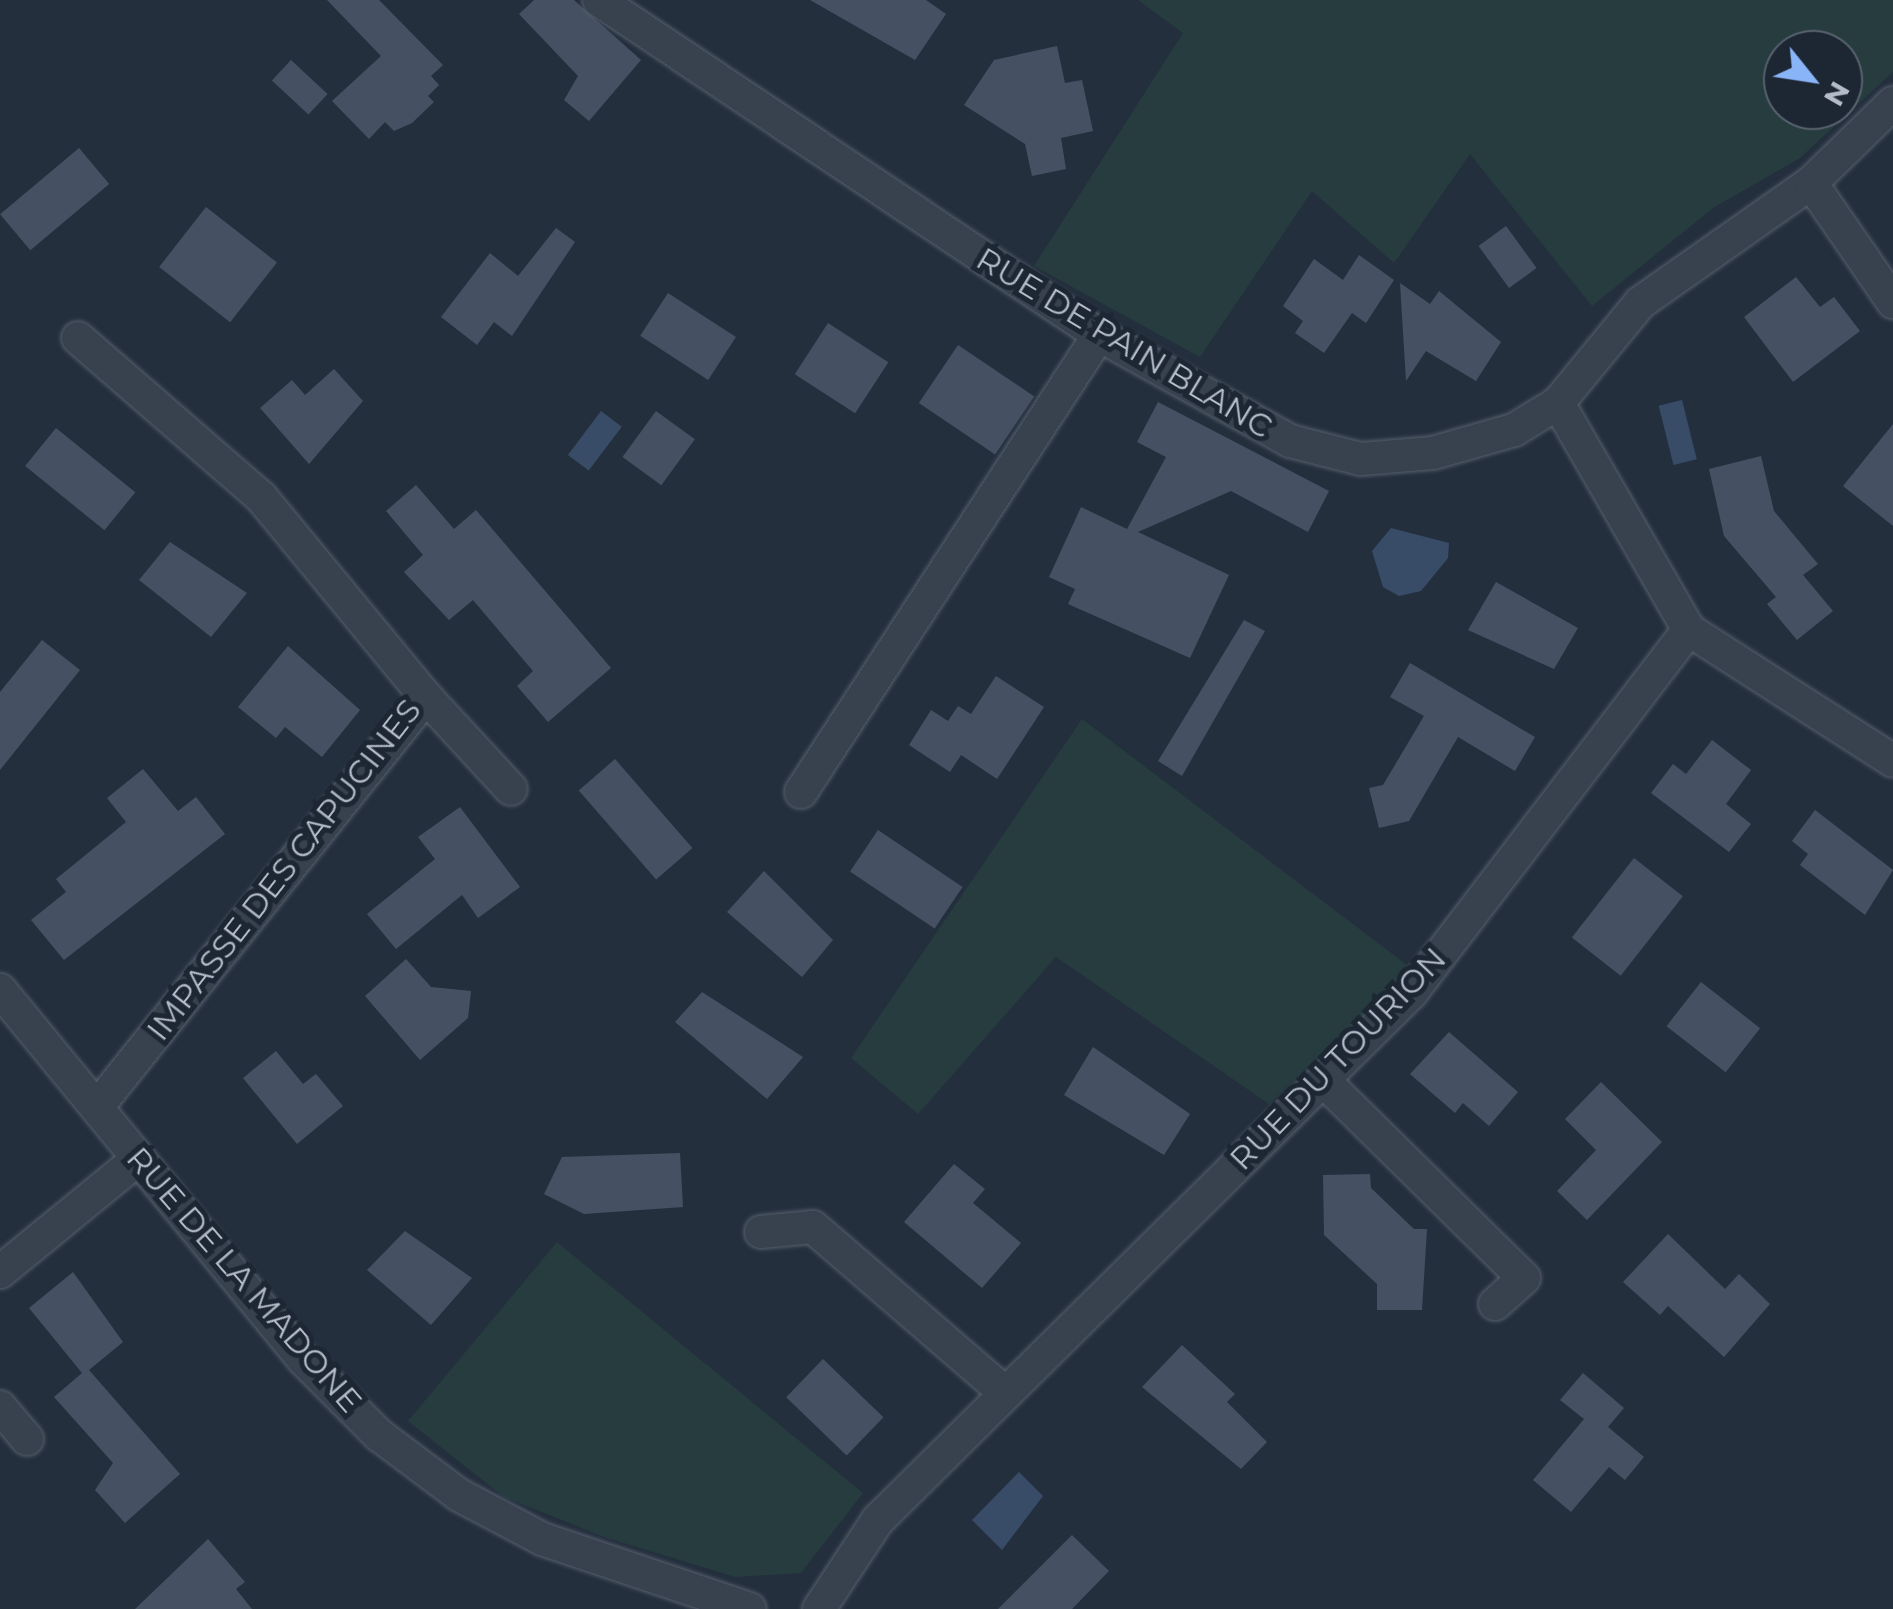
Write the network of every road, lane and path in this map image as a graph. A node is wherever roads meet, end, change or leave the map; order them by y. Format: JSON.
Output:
{"nodes":[{"id":1,"x":599,"y":0,"type":"edge"},
{"id":2,"x":1893,"y":103,"type":"edge"},
{"id":3,"x":1812,"y":182,"type":"junction"},
{"id":4,"x":1893,"y":302,"type":"edge"},
{"id":5,"x":1099,"y":335,"type":"junction"},
{"id":6,"x":78,"y":338,"type":"dead end"},
{"id":7,"x":1558,"y":403,"type":"junction"},
{"id":8,"x":1689,"y":630,"type":"junction"},
{"id":9,"x":426,"y":697,"type":"junction"},
{"id":10,"x":1893,"y":761,"type":"edge"},
{"id":11,"x":510,"y":789,"type":"dead end"},
{"id":12,"x":801,"y":792,"type":"dead end"},
{"id":13,"x":0,"y":990,"type":"edge"},
{"id":14,"x":1325,"y":1082,"type":"junction"},
{"id":15,"x":97,"y":1107,"type":"junction"},
{"id":16,"x":137,"y":1160,"type":"junction"},
{"id":17,"x":761,"y":1232,"type":"dead end"},
{"id":18,"x":0,"y":1272,"type":"edge"},
{"id":19,"x":1495,"y":1304,"type":"dead end"},
{"id":20,"x":1004,"y":1392,"type":"junction"},
{"id":21,"x":0,"y":1407,"type":"edge"},
{"id":22,"x":27,"y":1438,"type":"dead end"},
{"id":23,"x":750,"y":1609,"type":"edge"},
{"id":24,"x":819,"y":1609,"type":"edge"}],
"edges":[{"from":1,"to":5,"type":"street","name":"RUE DE PAIN BLANC"},
{"from":2,"to":3,"type":"street","name":"RUE DE PAIN BLANC"},
{"from":3,"to":4,"type":"street"},
{"from":3,"to":7,"type":"street","name":"RUE DE PAIN BLANC"},
{"from":5,"to":7,"type":"street","name":"RUE DE PAIN BLANC"},
{"from":5,"to":12,"type":"street"},
{"from":6,"to":9,"type":"street","name":"IMPASSE DES CAPUCINES"},
{"from":7,"to":8,"type":"street"},
{"from":8,"to":10,"type":"street"},
{"from":8,"to":14,"type":"street","name":"RUE DU TOURION"},
{"from":9,"to":11,"type":"street"},
{"from":9,"to":15,"type":"street","name":"IMPASSE DES CAPUCINES"},
{"from":13,"to":15,"type":"street","name":"RUE DE LA MADONE"},
{"from":14,"to":19,"type":"street"},
{"from":14,"to":20,"type":"street","name":"RUE DU TOURION"},
{"from":15,"to":16,"type":"street","name":"RUE DE LA MADONE"},
{"from":16,"to":18,"type":"street"},
{"from":16,"to":23,"type":"street","name":"RUE DE LA MADONE"},
{"from":17,"to":20,"type":"street"},
{"from":20,"to":24,"type":"street","name":"RUE DU TOURION"},
{"from":21,"to":22,"type":"street"}]}
